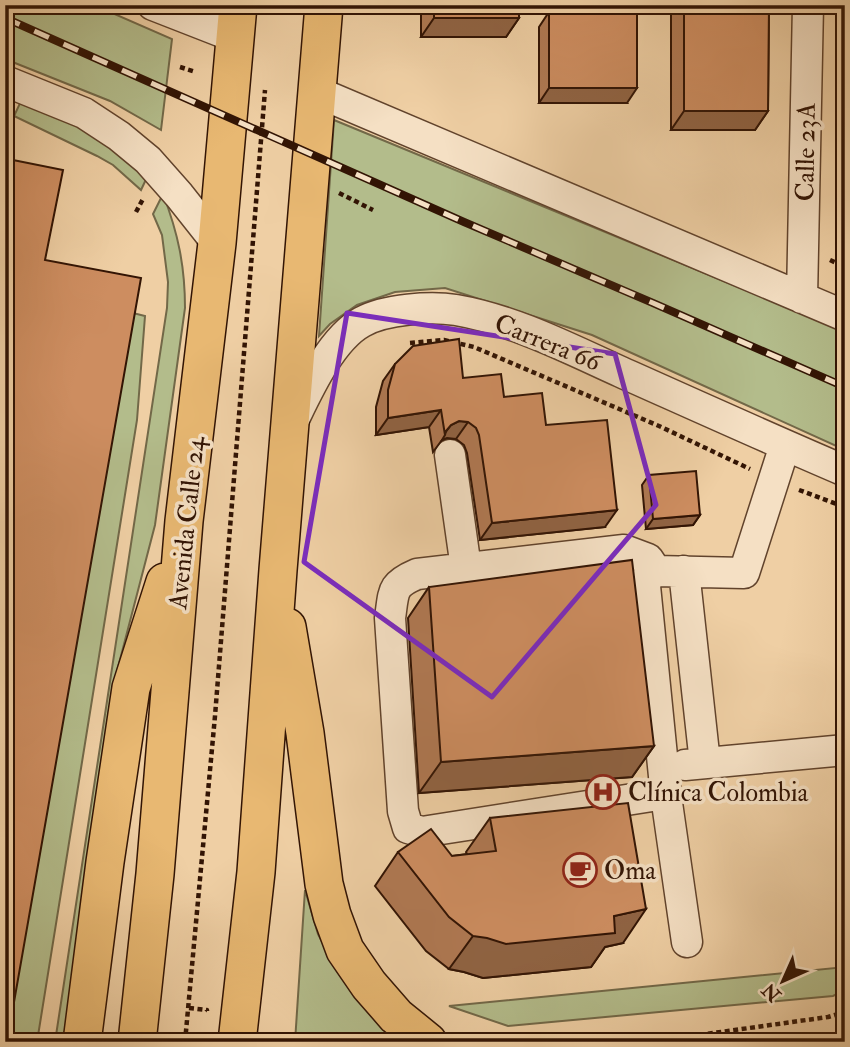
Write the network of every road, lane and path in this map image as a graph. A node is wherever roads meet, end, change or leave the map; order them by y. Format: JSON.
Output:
{"nodes":[{"id":1,"x":153,"y":5,"type":"edge"},
{"id":2,"x":324,"y":5,"type":"edge"},
{"id":3,"x":808,"y":5,"type":"edge"},
{"id":4,"x":236,"y":21,"type":"edge"},
{"id":5,"x":180,"y":67,"type":"dead end"},
{"id":6,"x":196,"y":72,"type":"dead end"},
{"id":7,"x":5,"y":81,"type":"edge"},
{"id":8,"x":266,"y":82,"type":"dead end"},
{"id":9,"x":317,"y":92,"type":"junction"},
{"id":10,"x":335,"y":191,"type":"dead end"},
{"id":11,"x":373,"y":210,"type":"dead end"},
{"id":12,"x":217,"y":243,"type":"junction"},
{"id":13,"x":802,"y":298,"type":"junction"},
{"id":14,"x":845,"y":316,"type":"edge"},
{"id":15,"x":410,"y":343,"type":"dead end"},
{"id":16,"x":289,"y":428,"type":"junction"},
{"id":17,"x":785,"y":445,"type":"junction"},
{"id":18,"x":450,"y":455,"type":"dead end"},
{"id":19,"x":845,"y":471,"type":"edge"},
{"id":20,"x":773,"y":480,"type":"junction"},
{"id":21,"x":845,"y":507,"type":"edge"},
{"id":22,"x":184,"y":521,"type":"junction"},
{"id":23,"x":466,"y":568,"type":"junction"},
{"id":24,"x":278,"y":570,"type":"junction"},
{"id":25,"x":670,"y":571,"type":"junction"},
{"id":26,"x":845,"y":750,"type":"edge"},
{"id":27,"x":705,"y":763,"type":"junction"},
{"id":28,"x":665,"y":781,"type":"junction"},
{"id":29,"x":687,"y":942,"type":"dead end"},
{"id":30,"x":189,"y":1008,"type":"junction"},
{"id":31,"x":845,"y":1012,"type":"edge"},
{"id":32,"x":206,"y":1021,"type":"dead end"},
{"id":33,"x":82,"y":1042,"type":"edge"},
{"id":34,"x":137,"y":1042,"type":"edge"},
{"id":35,"x":185,"y":1042,"type":"edge"},
{"id":36,"x":237,"y":1042,"type":"edge"},
{"id":37,"x":428,"y":1042,"type":"edge"},
{"id":38,"x":649,"y":1042,"type":"edge"}],
"edges":[{"from":1,"to":4,"type":"street"},
{"from":2,"to":9,"type":"main road"},
{"from":3,"to":13,"type":"street","name":"Calle 23A"},
{"from":4,"to":12,"type":"main road","name":"Avenida Calle 24"},
{"from":5,"to":6,"type":"path"},
{"from":7,"to":12,"type":"street"},
{"from":8,"to":30,"type":"path"},
{"from":9,"to":13,"type":"street"},
{"from":9,"to":16,"type":"main road"},
{"from":10,"to":11,"type":"path"},
{"from":12,"to":22,"type":"main road","name":"Avenida Calle 24"},
{"from":13,"to":14,"type":"street"},
{"from":15,"to":20,"type":"path"},
{"from":16,"to":17,"type":"street","name":"Carrera 66"},
{"from":16,"to":24,"type":"main road"},
{"from":17,"to":19,"type":"street","name":"Carrera 66"},
{"from":17,"to":20,"type":"street"},
{"from":18,"to":23,"type":"street"},
{"from":20,"to":21,"type":"path"},
{"from":20,"to":25,"type":"street"},
{"from":22,"to":33,"type":"main road"},
{"from":22,"to":34,"type":"main road","name":"Avenida Calle 24"},
{"from":23,"to":25,"type":"street"},
{"from":23,"to":28,"type":"street"},
{"from":24,"to":36,"type":"main road"},
{"from":24,"to":37,"type":"main road"},
{"from":25,"to":27,"type":"street"},
{"from":25,"to":28,"type":"street"},
{"from":26,"to":27,"type":"street"},
{"from":27,"to":28,"type":"street"},
{"from":28,"to":29,"type":"street"},
{"from":30,"to":32,"type":"path"},
{"from":30,"to":35,"type":"path"},
{"from":31,"to":38,"type":"path"}]}
